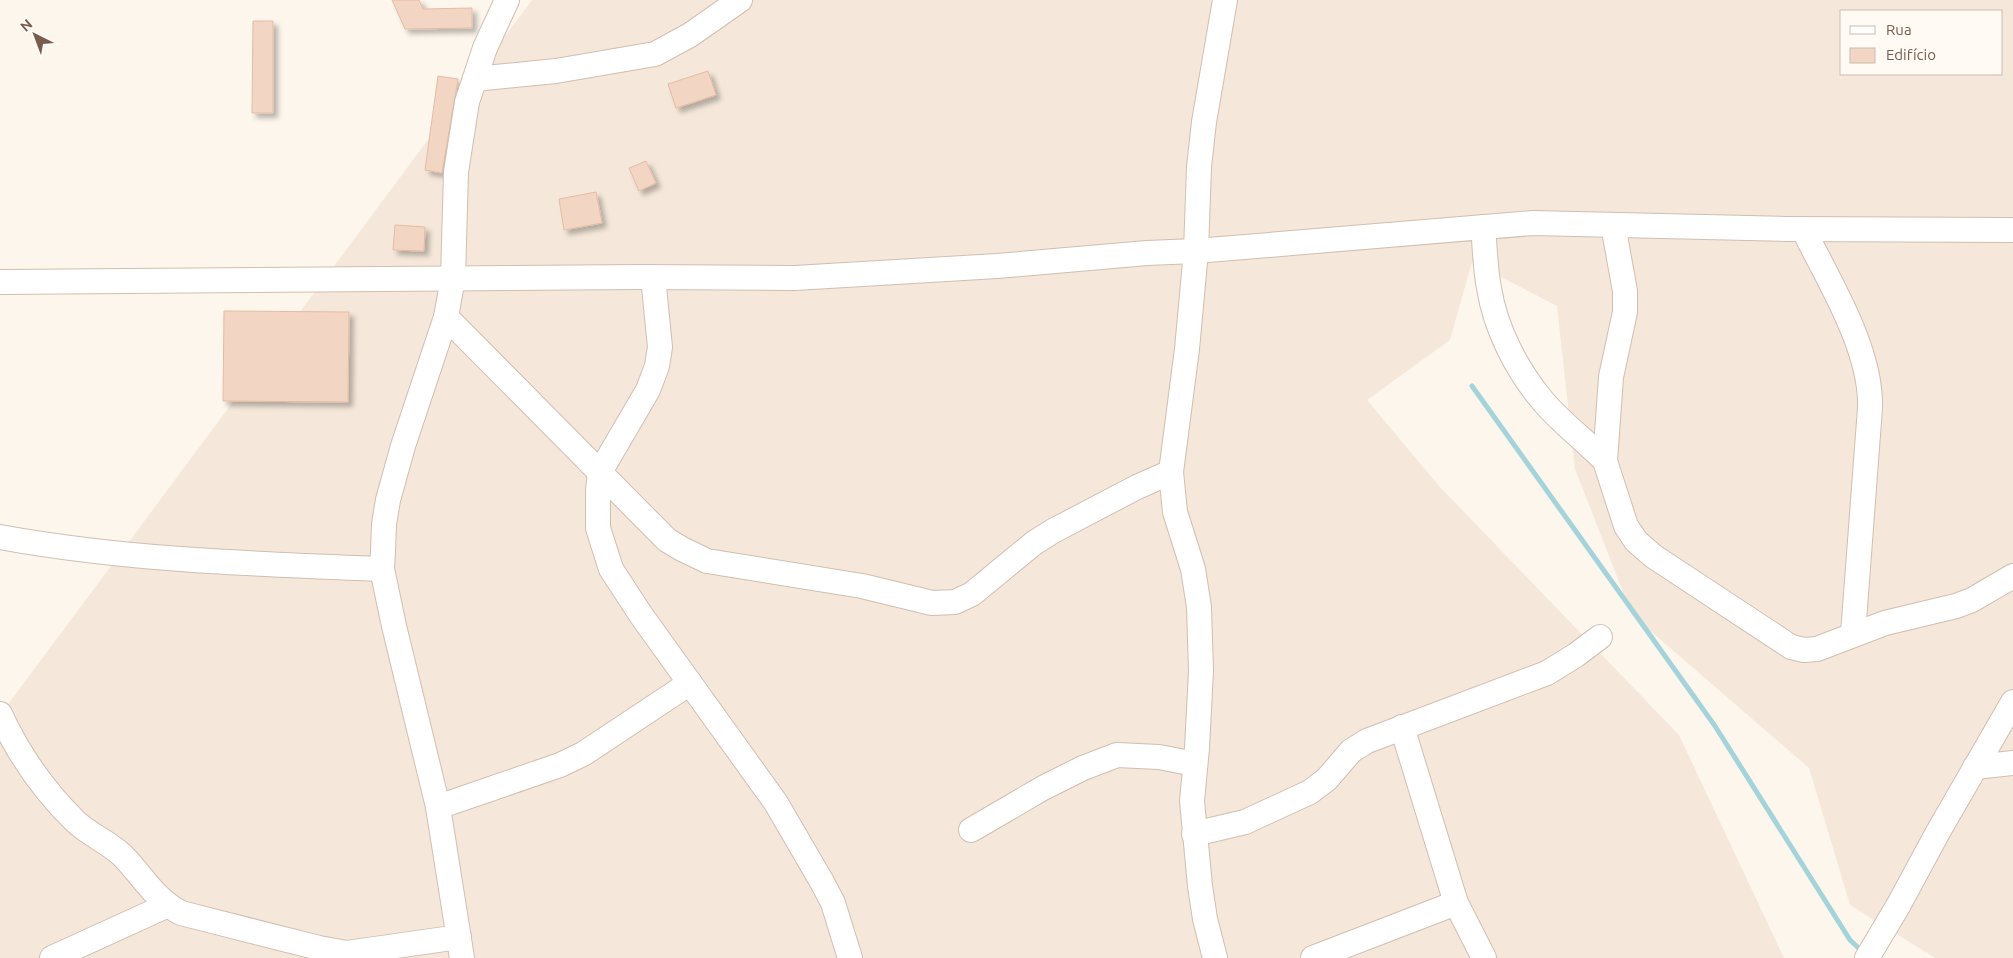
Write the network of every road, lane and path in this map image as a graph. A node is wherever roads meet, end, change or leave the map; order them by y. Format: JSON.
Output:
{"nodes":[{"id":1,"x":507,"y":0,"type":"edge"},
{"id":2,"x":740,"y":0,"type":"edge"},
{"id":3,"x":1225,"y":0,"type":"edge"},
{"id":4,"x":475,"y":79,"type":"junction"},
{"id":5,"x":1613,"y":225,"type":"junction"},
{"id":6,"x":1483,"y":227,"type":"junction"},
{"id":7,"x":1803,"y":229,"type":"junction"},
{"id":8,"x":2013,"y":230,"type":"edge"},
{"id":9,"x":1196,"y":251,"type":"junction"},
{"id":10,"x":653,"y":277,"type":"junction"},
{"id":11,"x":453,"y":278,"type":"junction"},
{"id":12,"x":0,"y":282,"type":"edge"},
{"id":13,"x":446,"y":317,"type":"junction"},
{"id":14,"x":1605,"y":461,"type":"junction"},
{"id":15,"x":600,"y":472,"type":"junction"},
{"id":16,"x":1171,"y":472,"type":"junction"},
{"id":17,"x":0,"y":537,"type":"edge"},
{"id":18,"x":382,"y":569,"type":"junction"},
{"id":19,"x":2013,"y":576,"type":"edge"},
{"id":20,"x":1853,"y":634,"type":"junction"},
{"id":21,"x":1600,"y":637,"type":"dead end"},
{"id":22,"x":690,"y":683,"type":"junction"},
{"id":23,"x":2013,"y":702,"type":"edge"},
{"id":24,"x":0,"y":714,"type":"edge"},
{"id":25,"x":1402,"y":727,"type":"junction"},
{"id":26,"x":2013,"y":763,"type":"edge"},
{"id":27,"x":1195,"y":764,"type":"junction"},
{"id":28,"x":1975,"y":767,"type":"junction"},
{"id":29,"x":438,"y":807,"type":"junction"},
{"id":30,"x":971,"y":830,"type":"dead end"},
{"id":31,"x":1194,"y":834,"type":"junction"},
{"id":32,"x":1456,"y":903,"type":"junction"},
{"id":33,"x":166,"y":906,"type":"junction"},
{"id":34,"x":461,"y":947,"type":"edge"},
{"id":35,"x":345,"y":956,"type":"edge"},
{"id":36,"x":52,"y":958,"type":"edge"},
{"id":37,"x":850,"y":958,"type":"edge"},
{"id":38,"x":1214,"y":958,"type":"edge"},
{"id":39,"x":1313,"y":958,"type":"edge"},
{"id":40,"x":1484,"y":958,"type":"edge"},
{"id":41,"x":1867,"y":958,"type":"edge"}],
"edges":[{"from":1,"to":4,"type":"street"},
{"from":2,"to":4,"type":"street"},
{"from":3,"to":9,"type":"street"},
{"from":4,"to":11,"type":"street"},
{"from":5,"to":6,"type":"street"},
{"from":5,"to":7,"type":"street"},
{"from":5,"to":14,"type":"street"},
{"from":6,"to":9,"type":"street"},
{"from":6,"to":14,"type":"street"},
{"from":7,"to":8,"type":"street"},
{"from":7,"to":20,"type":"street"},
{"from":9,"to":10,"type":"street"},
{"from":9,"to":16,"type":"street"},
{"from":10,"to":11,"type":"street"},
{"from":10,"to":15,"type":"street"},
{"from":11,"to":12,"type":"street"},
{"from":11,"to":13,"type":"street"},
{"from":13,"to":15,"type":"street"},
{"from":13,"to":18,"type":"street"},
{"from":14,"to":20,"type":"street"},
{"from":15,"to":16,"type":"street"},
{"from":15,"to":22,"type":"street"},
{"from":16,"to":27,"type":"street"},
{"from":17,"to":18,"type":"street"},
{"from":18,"to":29,"type":"street"},
{"from":19,"to":20,"type":"street"},
{"from":21,"to":25,"type":"street"},
{"from":22,"to":29,"type":"street"},
{"from":22,"to":37,"type":"street"},
{"from":23,"to":28,"type":"street"},
{"from":24,"to":33,"type":"street"},
{"from":25,"to":31,"type":"street"},
{"from":25,"to":32,"type":"street"},
{"from":26,"to":28,"type":"street"},
{"from":27,"to":30,"type":"street"},
{"from":27,"to":31,"type":"street"},
{"from":28,"to":41,"type":"street"},
{"from":29,"to":34,"type":"street"},
{"from":31,"to":38,"type":"street"},
{"from":32,"to":39,"type":"street"},
{"from":32,"to":40,"type":"street"},
{"from":33,"to":35,"type":"street"},
{"from":33,"to":36,"type":"street"},
{"from":34,"to":35,"type":"street"}]}
